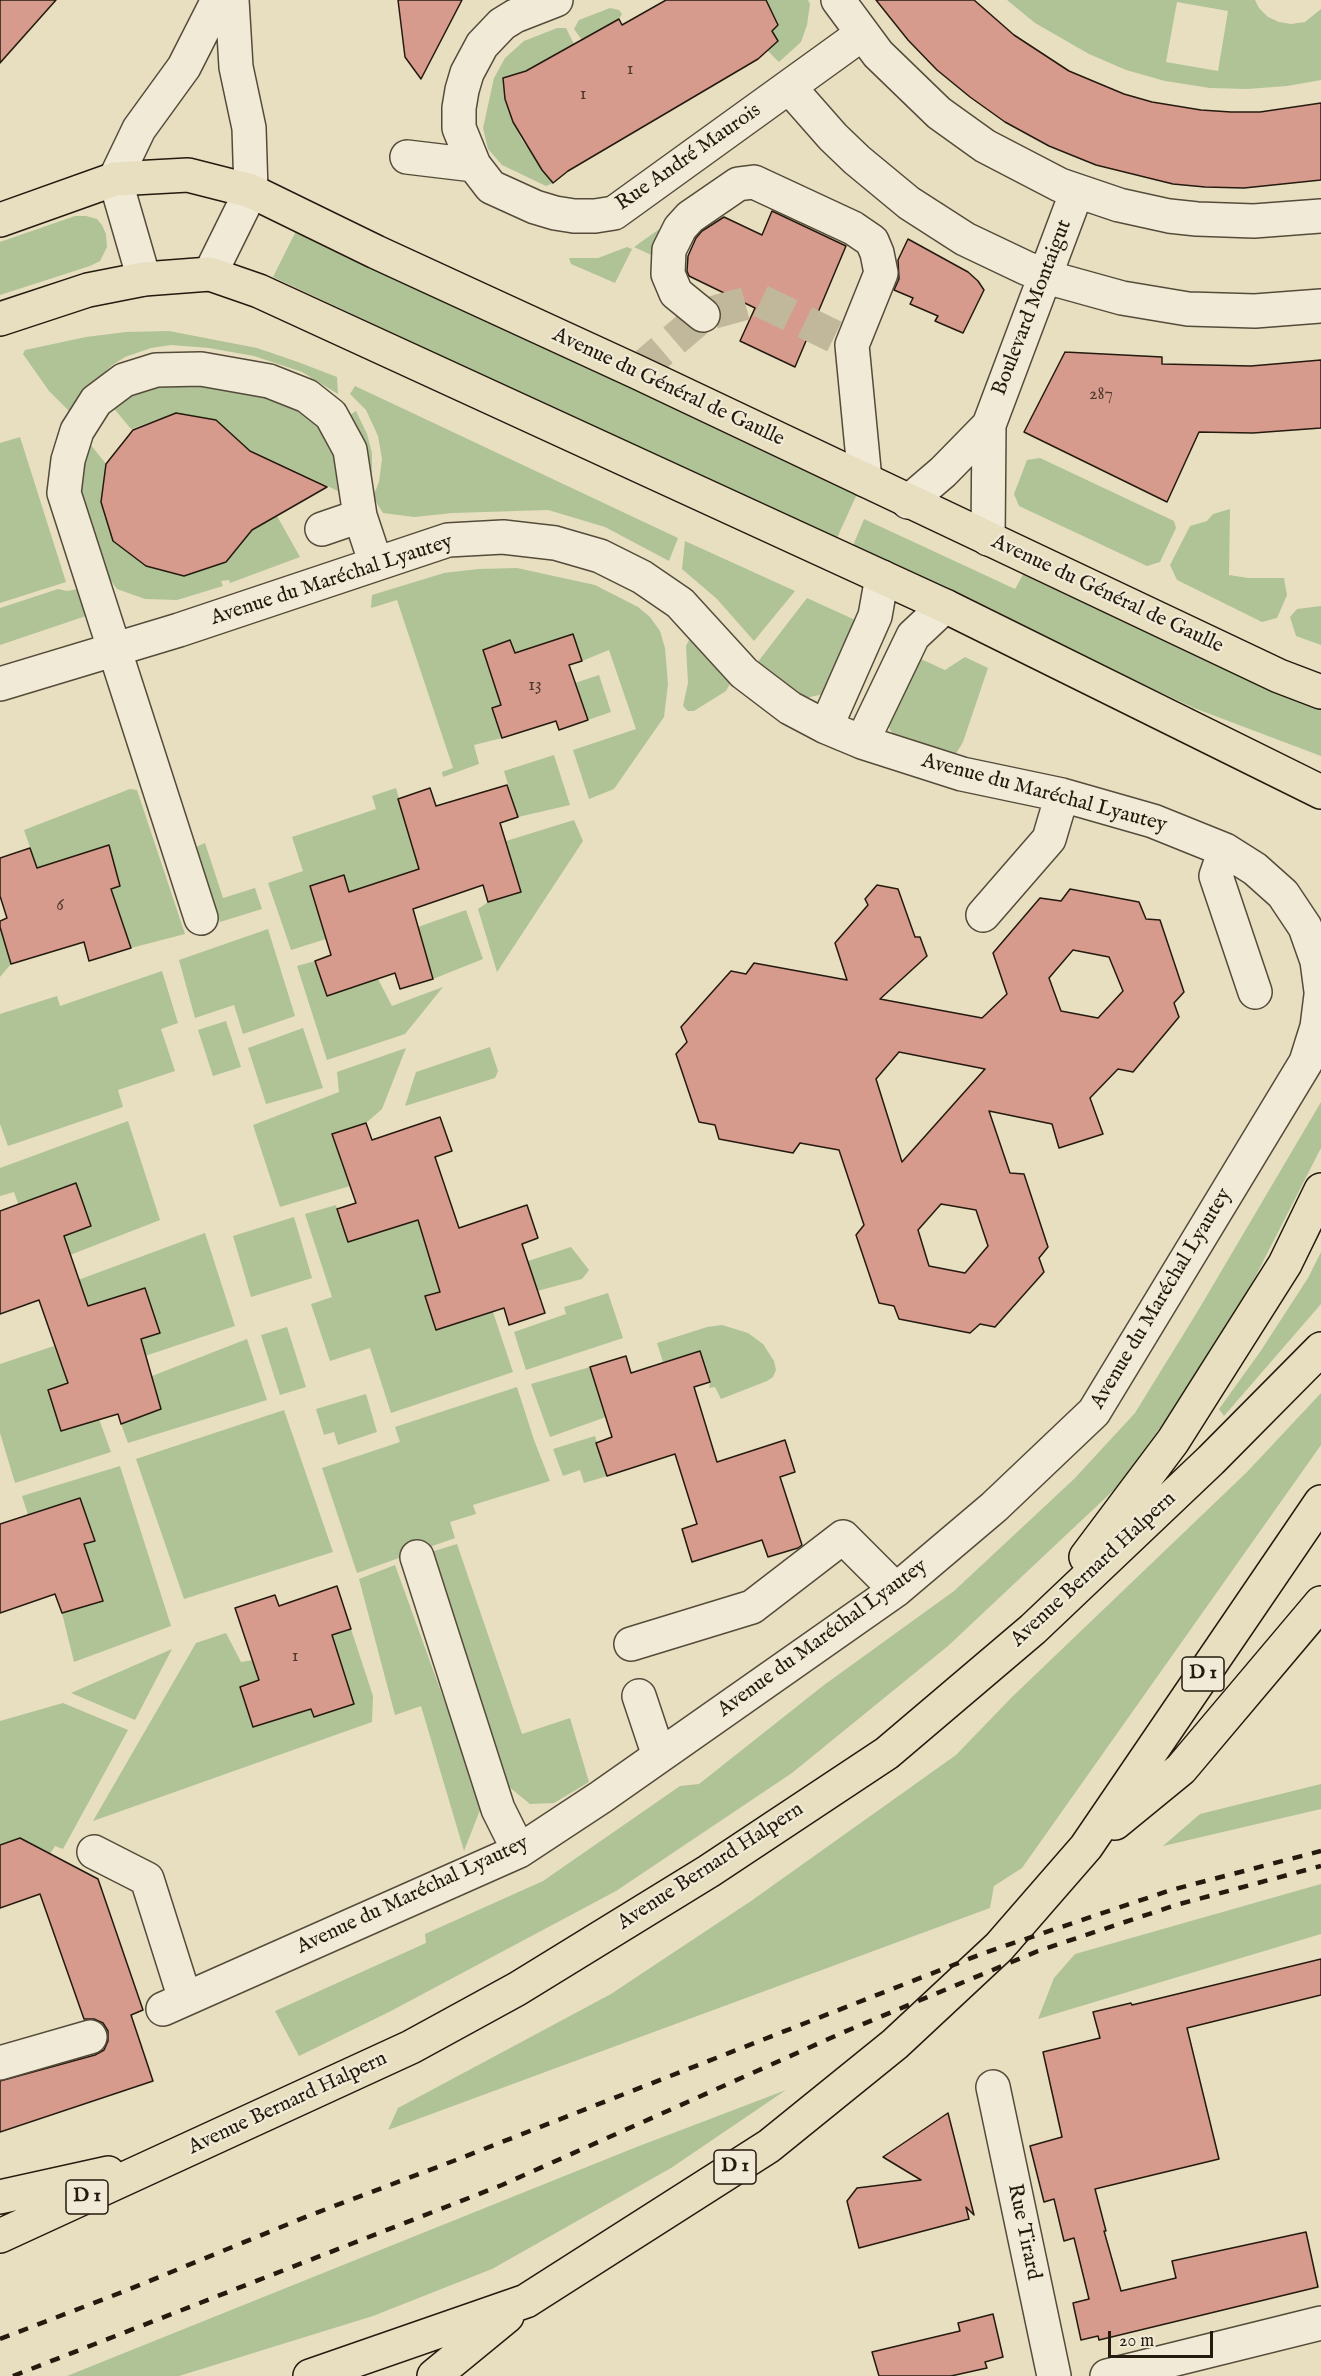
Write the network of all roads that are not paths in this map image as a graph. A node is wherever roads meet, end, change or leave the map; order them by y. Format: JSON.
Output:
{"nodes":[{"id":1,"x":218,"y":0,"type":"edge"},
{"id":2,"x":232,"y":0,"type":"edge"},
{"id":3,"x":554,"y":0,"type":"edge"},
{"id":4,"x":838,"y":0,"type":"edge"},
{"id":5,"x":862,"y":34,"type":"junction"},
{"id":6,"x":789,"y":87,"type":"junction"},
{"id":7,"x":407,"y":157,"type":"dead end"},
{"id":8,"x":474,"y":165,"type":"junction"},
{"id":9,"x":115,"y":179,"type":"junction"},
{"id":10,"x":251,"y":191,"type":"junction"},
{"id":11,"x":1077,"y":191,"type":"junction"},
{"id":12,"x":1321,"y":216,"type":"edge"},
{"id":13,"x":0,"y":220,"type":"edge"},
{"id":14,"x":210,"y":274,"type":"junction"},
{"id":15,"x":1044,"y":275,"type":"junction"},
{"id":16,"x":144,"y":279,"type":"junction"},
{"id":17,"x":1321,"y":306,"type":"edge"},
{"id":18,"x":703,"y":315,"type":"dead end"},
{"id":19,"x":0,"y":319,"type":"edge"},
{"id":20,"x":989,"y":424,"type":"junction"},
{"id":21,"x":865,"y":480,"type":"junction"},
{"id":22,"x":908,"y":502,"type":"junction"},
{"id":23,"x":360,"y":516,"type":"junction"},
{"id":24,"x":322,"y":528,"type":"dead end"},
{"id":25,"x":988,"y":539,"type":"junction"},
{"id":26,"x":376,"y":564,"type":"junction"},
{"id":27,"x":882,"y":577,"type":"junction"},
{"id":28,"x":945,"y":606,"type":"junction"},
{"id":29,"x":114,"y":649,"type":"junction"},
{"id":30,"x":0,"y":684,"type":"edge"},
{"id":31,"x":1321,"y":693,"type":"edge"},
{"id":32,"x":826,"y":727,"type":"junction"},
{"id":33,"x":862,"y":742,"type":"junction"},
{"id":34,"x":1314,"y":785,"type":"edge"},
{"id":35,"x":1062,"y":795,"type":"junction"},
{"id":36,"x":1225,"y":850,"type":"junction"},
{"id":37,"x":983,"y":915,"type":"dead end"},
{"id":38,"x":201,"y":918,"type":"dead end"},
{"id":39,"x":1254,"y":992,"type":"dead end"},
{"id":40,"x":1321,"y":993,"type":"edge"},
{"id":41,"x":1321,"y":1190,"type":"edge"},
{"id":42,"x":1321,"y":1349,"type":"edge"},
{"id":43,"x":1321,"y":1502,"type":"edge"},
{"id":44,"x":417,"y":1557,"type":"dead end"},
{"id":45,"x":896,"y":1590,"type":"junction"},
{"id":46,"x":1321,"y":1603,"type":"edge"},
{"id":47,"x":1033,"y":1629,"type":"junction"},
{"id":48,"x":631,"y":1644,"type":"dead end"},
{"id":49,"x":639,"y":1696,"type":"dead end"},
{"id":50,"x":659,"y":1756,"type":"junction"},
{"id":51,"x":1086,"y":1847,"type":"junction"},
{"id":52,"x":519,"y":1851,"type":"junction"},
{"id":53,"x":94,"y":1852,"type":"dead end"},
{"id":54,"x":90,"y":2037,"type":"dead end"},
{"id":55,"x":0,"y":2063,"type":"edge"},
{"id":56,"x":993,"y":2087,"type":"dead end"},
{"id":57,"x":174,"y":2158,"type":"junction"},
{"id":58,"x":0,"y":2197,"type":"edge"},
{"id":59,"x":0,"y":2236,"type":"edge"},
{"id":60,"x":526,"y":2301,"type":"junction"},
{"id":61,"x":1321,"y":2324,"type":"edge"},
{"id":62,"x":310,"y":2376,"type":"edge"},
{"id":63,"x":434,"y":2376,"type":"edge"},
{"id":64,"x":1054,"y":2376,"type":"edge"},
{"id":65,"x":1107,"y":2376,"type":"edge"}],
"edges":[{"from":1,"to":9,"type":"street"},
{"from":2,"to":10,"type":"street"},
{"from":3,"to":8,"type":"street","name":"Rue André Maurois"},
{"from":4,"to":5,"type":"street","name":"Boulevard Montaigut"},
{"from":5,"to":6,"type":"street","name":"Rue André Maurois"},
{"from":5,"to":11,"type":"street","name":"Boulevard Montaigut"},
{"from":6,"to":8,"type":"street","name":"Rue André Maurois"},
{"from":6,"to":15,"type":"street"},
{"from":7,"to":8,"type":"street"},
{"from":9,"to":10,"type":"main road","name":"Avenue du Général de Gaulle"},
{"from":9,"to":13,"type":"main road","name":"Avenue du Général de Gaulle"},
{"from":9,"to":16,"type":"street"},
{"from":10,"to":14,"type":"street"},
{"from":10,"to":21,"type":"main road","name":"Avenue du Général de Gaulle"},
{"from":11,"to":12,"type":"street","name":"Boulevard Montaigut"},
{"from":11,"to":15,"type":"street","name":"Boulevard Montaigut"},
{"from":14,"to":16,"type":"main road"},
{"from":14,"to":27,"type":"main road"},
{"from":15,"to":17,"type":"street"},
{"from":15,"to":20,"type":"street","name":"Boulevard Montaigut"},
{"from":16,"to":19,"type":"main road"},
{"from":18,"to":21,"type":"street"},
{"from":20,"to":22,"type":"street","name":"Boulevard Montaigut"},
{"from":20,"to":25,"type":"street","name":"Boulevard Montaigut"},
{"from":21,"to":22,"type":"main road","name":"Avenue du Général de Gaulle"},
{"from":22,"to":25,"type":"main road","name":"Avenue du Général de Gaulle"},
{"from":23,"to":24,"type":"street"},
{"from":23,"to":26,"type":"street"},
{"from":23,"to":29,"type":"street"},
{"from":25,"to":31,"type":"main road","name":"Avenue du Général de Gaulle"},
{"from":26,"to":29,"type":"street","name":"Avenue du Maréchal Lyautey"},
{"from":26,"to":32,"type":"street","name":"Avenue du Maréchal Lyautey"},
{"from":27,"to":28,"type":"main road"},
{"from":27,"to":32,"type":"street"},
{"from":28,"to":33,"type":"street"},
{"from":28,"to":34,"type":"main road"},
{"from":29,"to":30,"type":"street","name":"Avenue du Maréchal Lyautey"},
{"from":29,"to":38,"type":"street"},
{"from":32,"to":33,"type":"street","name":"Avenue du Maréchal Lyautey"},
{"from":33,"to":35,"type":"street","name":"Avenue du Maréchal Lyautey"},
{"from":35,"to":36,"type":"street","name":"Avenue du Maréchal Lyautey"},
{"from":35,"to":37,"type":"street"},
{"from":36,"to":39,"type":"street"},
{"from":36,"to":40,"type":"street","name":"Avenue du Maréchal Lyautey"},
{"from":40,"to":45,"type":"street","name":"Avenue du Maréchal Lyautey"},
{"from":41,"to":47,"type":"main road"},
{"from":42,"to":47,"type":"main road","name":"Avenue Bernard Halpern","number":"D 1"},
{"from":43,"to":51,"type":"main road","number":"D 1"},
{"from":44,"to":52,"type":"street"},
{"from":45,"to":48,"type":"street"},
{"from":45,"to":50,"type":"street","name":"Avenue du Maréchal Lyautey"},
{"from":46,"to":51,"type":"main road"},
{"from":47,"to":57,"type":"main road","name":"Avenue Bernard Halpern","number":"D 1"},
{"from":49,"to":50,"type":"street"},
{"from":50,"to":52,"type":"street","name":"Avenue du Maréchal Lyautey"},
{"from":51,"to":60,"type":"main road","number":"D 1"},
{"from":52,"to":53,"type":"street","name":"Avenue du Maréchal Lyautey"},
{"from":54,"to":55,"type":"street"},
{"from":56,"to":64,"type":"street","name":"Rue Tirard"},
{"from":57,"to":58,"type":"main road"},
{"from":57,"to":59,"type":"main road","name":"Avenue Bernard Halpern","number":"D 1"},
{"from":60,"to":62,"type":"main road","number":"D 1"},
{"from":60,"to":63,"type":"main road"},
{"from":61,"to":65,"type":"street"}]}
